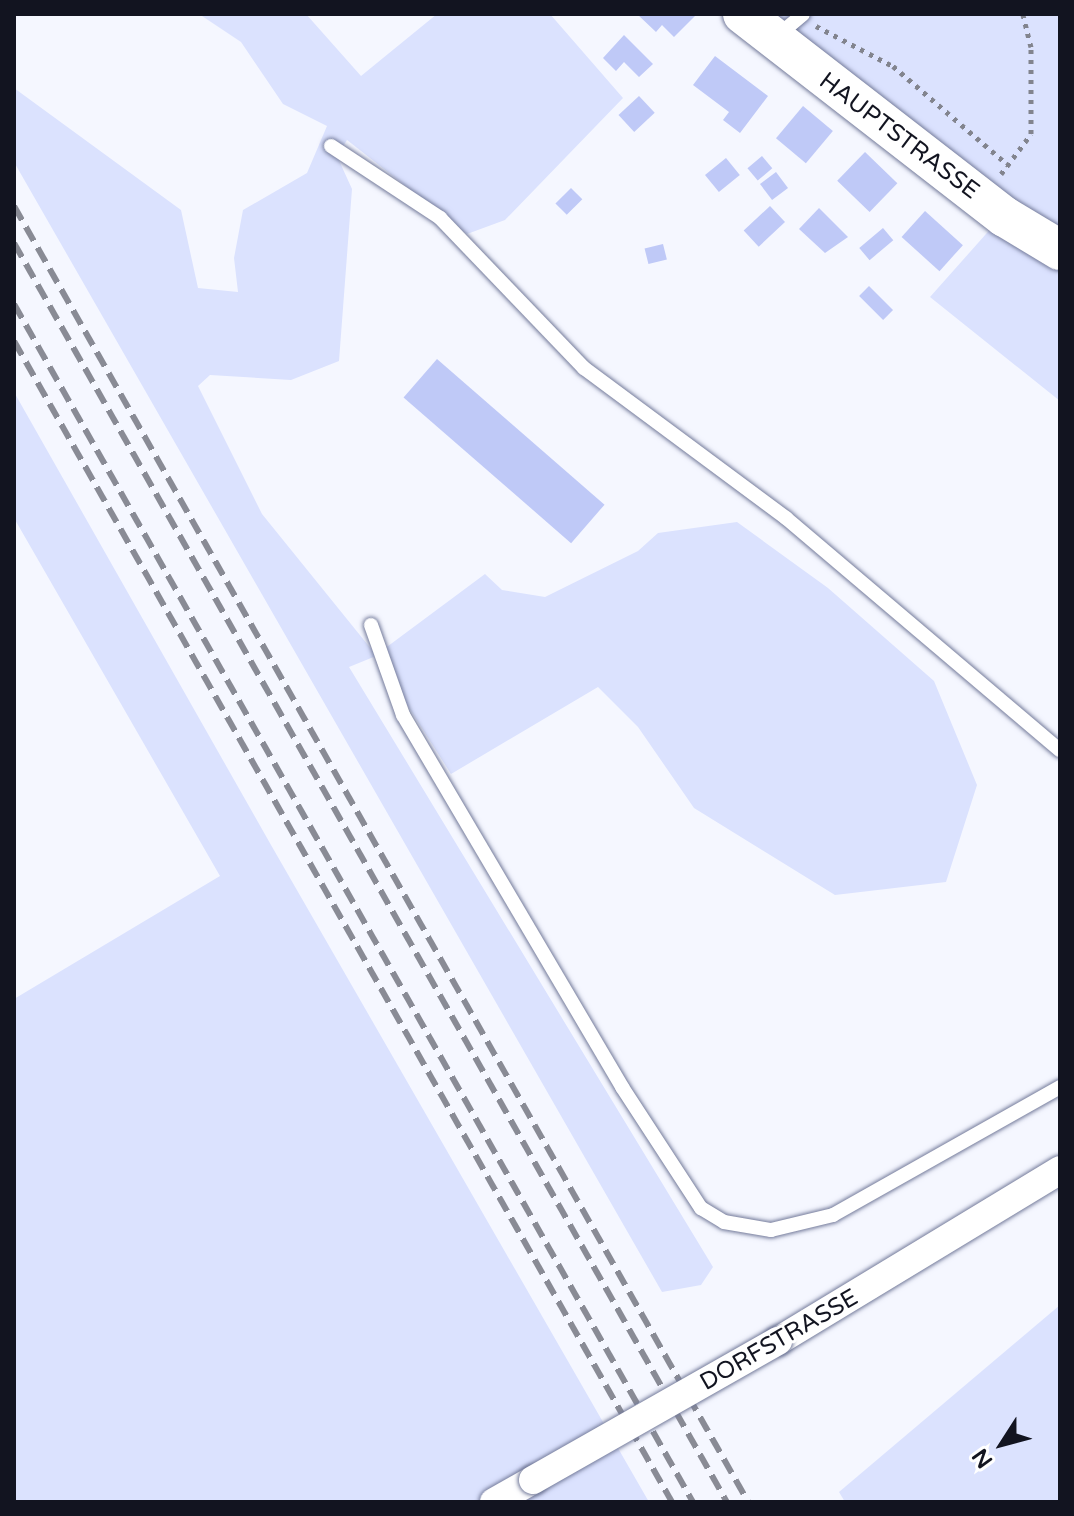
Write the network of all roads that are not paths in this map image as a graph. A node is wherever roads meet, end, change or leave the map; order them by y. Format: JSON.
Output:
{"nodes":[{"id":1,"x":743,"y":14,"type":"edge"},
{"id":2,"x":791,"y":24,"type":"edge"},
{"id":3,"x":331,"y":146,"type":"dead end"},
{"id":4,"x":1060,"y":250,"type":"edge"},
{"id":5,"x":371,"y":625,"type":"dead end"},
{"id":6,"x":1060,"y":750,"type":"edge"},
{"id":7,"x":1060,"y":1087,"type":"edge"},
{"id":8,"x":1060,"y":1170,"type":"edge"},
{"id":9,"x":494,"y":1502,"type":"edge"}],
"edges":[{"from":1,"to":2,"type":"street","name":"HAUPTSTRASSE"},
{"from":2,"to":4,"type":"street","name":"HAUPTSTRASSE"},
{"from":3,"to":6,"type":"lane"},
{"from":5,"to":7,"type":"lane"},
{"from":8,"to":9,"type":"street","name":"DORFSTRASSE","bridge":true}]}
